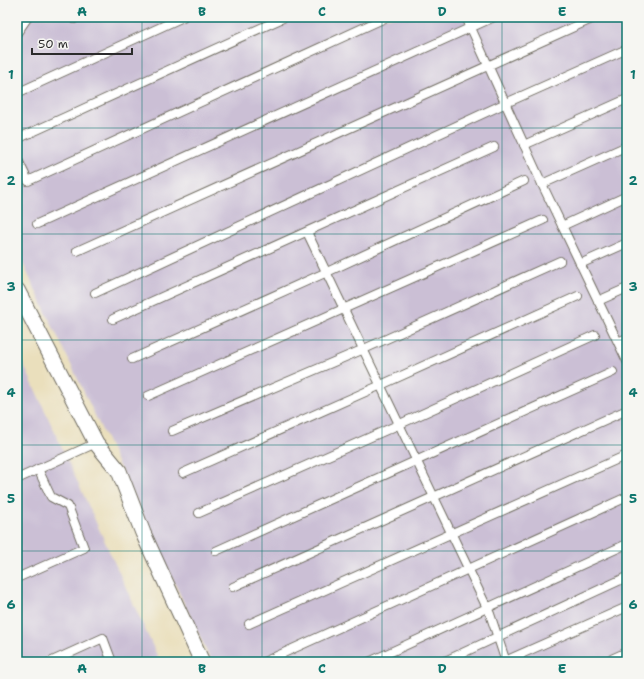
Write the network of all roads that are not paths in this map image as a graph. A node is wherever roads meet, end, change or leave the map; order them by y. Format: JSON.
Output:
{"nodes":[{"id":1,"x":28,"y":17,"type":"edge"},
{"id":2,"x":183,"y":17,"type":"edge"},
{"id":3,"x":285,"y":17,"type":"edge"},
{"id":4,"x":387,"y":17,"type":"edge"},
{"id":5,"x":466,"y":17,"type":"edge"},
{"id":6,"x":494,"y":17,"type":"edge"},
{"id":7,"x":596,"y":17,"type":"edge"},
{"id":8,"x":472,"y":27,"type":"junction"},
{"id":9,"x":17,"y":33,"type":"edge"},
{"id":10,"x":627,"y":49,"type":"edge"},
{"id":11,"x":489,"y":65,"type":"junction"},
{"id":12,"x":17,"y":92,"type":"edge"},
{"id":13,"x":627,"y":99,"type":"edge"},
{"id":14,"x":506,"y":103,"type":"junction"},
{"id":15,"x":17,"y":139,"type":"edge"},
{"id":16,"x":524,"y":145,"type":"junction"},
{"id":17,"x":627,"y":146,"type":"edge"},
{"id":18,"x":494,"y":147,"type":"dead end"},
{"id":19,"x":17,"y":158,"type":"edge"},
{"id":20,"x":524,"y":181,"type":"dead end"},
{"id":21,"x":542,"y":184,"type":"junction"},
{"id":22,"x":627,"y":196,"type":"edge"},
{"id":23,"x":543,"y":220,"type":"dead end"},
{"id":24,"x":37,"y":224,"type":"dead end"},
{"id":25,"x":562,"y":226,"type":"junction"},
{"id":26,"x":307,"y":232,"type":"junction"},
{"id":27,"x":627,"y":243,"type":"edge"},
{"id":28,"x":77,"y":251,"type":"dead end"},
{"id":29,"x":560,"y":261,"type":"dead end"},
{"id":30,"x":580,"y":264,"type":"junction"},
{"id":31,"x":326,"y":272,"type":"junction"},
{"id":32,"x":627,"y":288,"type":"edge"},
{"id":33,"x":95,"y":293,"type":"dead end"},
{"id":34,"x":578,"y":296,"type":"dead end"},
{"id":35,"x":19,"y":298,"type":"edge"},
{"id":36,"x":598,"y":301,"type":"junction"},
{"id":37,"x":344,"y":308,"type":"junction"},
{"id":38,"x":113,"y":319,"type":"dead end"},
{"id":39,"x":595,"y":335,"type":"dead end"},
{"id":40,"x":627,"y":338,"type":"edge"},
{"id":41,"x":618,"y":342,"type":"junction"},
{"id":42,"x":364,"y":348,"type":"junction"},
{"id":43,"x":132,"y":359,"type":"dead end"},
{"id":44,"x":627,"y":361,"type":"edge"},
{"id":45,"x":613,"y":372,"type":"dead end"},
{"id":46,"x":381,"y":385,"type":"junction"},
{"id":47,"x":148,"y":396,"type":"dead end"},
{"id":48,"x":627,"y":410,"type":"edge"},
{"id":49,"x":400,"y":424,"type":"junction"},
{"id":50,"x":172,"y":431,"type":"dead end"},
{"id":51,"x":96,"y":442,"type":"junction"},
{"id":52,"x":627,"y":455,"type":"edge"},
{"id":53,"x":417,"y":461,"type":"junction"},
{"id":54,"x":38,"y":469,"type":"junction"},
{"id":55,"x":183,"y":473,"type":"dead end"},
{"id":56,"x":17,"y":479,"type":"edge"},
{"id":57,"x":434,"y":496,"type":"junction"},
{"id":58,"x":627,"y":497,"type":"edge"},
{"id":59,"x":199,"y":513,"type":"dead end"},
{"id":60,"x":452,"y":533,"type":"junction"},
{"id":61,"x":627,"y":544,"type":"edge"},
{"id":62,"x":216,"y":551,"type":"dead end"},
{"id":63,"x":469,"y":569,"type":"junction"},
{"id":64,"x":627,"y":577,"type":"edge"},
{"id":65,"x":17,"y":578,"type":"edge"},
{"id":66,"x":233,"y":587,"type":"dead end"},
{"id":67,"x":627,"y":607,"type":"edge"},
{"id":68,"x":487,"y":608,"type":"junction"},
{"id":69,"x":249,"y":624,"type":"dead end"},
{"id":70,"x":498,"y":636,"type":"junction"},
{"id":71,"x":627,"y":652,"type":"edge"},
{"id":72,"x":266,"y":661,"type":"dead end"},
{"id":73,"x":50,"y":662,"type":"edge"},
{"id":74,"x":112,"y":662,"type":"edge"},
{"id":75,"x":202,"y":662,"type":"edge"},
{"id":76,"x":368,"y":662,"type":"edge"},
{"id":77,"x":443,"y":662,"type":"edge"},
{"id":78,"x":505,"y":662,"type":"edge"},
{"id":79,"x":605,"y":662,"type":"edge"}],
"edges":[{"from":1,"to":9,"type":"lane"},
{"from":2,"to":12,"type":"lane"},
{"from":3,"to":15,"type":"lane"},
{"from":4,"to":19,"type":"lane"},
{"from":5,"to":8,"type":"lane"},
{"from":6,"to":8,"type":"lane"},
{"from":7,"to":11,"type":"lane"},
{"from":8,"to":11,"type":"lane"},
{"from":8,"to":24,"type":"lane"},
{"from":10,"to":14,"type":"lane"},
{"from":11,"to":14,"type":"lane"},
{"from":11,"to":28,"type":"lane"},
{"from":13,"to":16,"type":"lane"},
{"from":14,"to":16,"type":"lane"},
{"from":14,"to":33,"type":"lane"},
{"from":16,"to":21,"type":"lane"},
{"from":17,"to":21,"type":"lane"},
{"from":18,"to":26,"type":"lane"},
{"from":20,"to":31,"type":"lane"},
{"from":21,"to":25,"type":"lane"},
{"from":22,"to":25,"type":"lane"},
{"from":23,"to":37,"type":"lane"},
{"from":25,"to":30,"type":"lane"},
{"from":26,"to":31,"type":"lane"},
{"from":26,"to":38,"type":"lane"},
{"from":27,"to":30,"type":"lane"},
{"from":29,"to":42,"type":"lane"},
{"from":30,"to":36,"type":"lane"},
{"from":31,"to":37,"type":"lane"},
{"from":31,"to":43,"type":"lane"},
{"from":32,"to":36,"type":"lane"},
{"from":34,"to":46,"type":"lane"},
{"from":35,"to":51,"type":"street"},
{"from":36,"to":41,"type":"lane"},
{"from":37,"to":42,"type":"lane"},
{"from":37,"to":47,"type":"lane"},
{"from":39,"to":49,"type":"lane"},
{"from":40,"to":41,"type":"lane"},
{"from":41,"to":44,"type":"lane"},
{"from":42,"to":46,"type":"lane"},
{"from":42,"to":50,"type":"lane"},
{"from":45,"to":53,"type":"lane"},
{"from":46,"to":49,"type":"lane"},
{"from":46,"to":55,"type":"lane"},
{"from":48,"to":57,"type":"lane"},
{"from":49,"to":53,"type":"lane"},
{"from":49,"to":59,"type":"lane"},
{"from":51,"to":54,"type":"lane"},
{"from":51,"to":75,"type":"street"},
{"from":52,"to":60,"type":"lane"},
{"from":53,"to":57,"type":"lane"},
{"from":53,"to":62,"type":"lane"},
{"from":54,"to":56,"type":"lane"},
{"from":54,"to":65,"type":"lane"},
{"from":57,"to":60,"type":"lane"},
{"from":57,"to":66,"type":"lane"},
{"from":58,"to":63,"type":"lane"},
{"from":60,"to":63,"type":"lane"},
{"from":60,"to":69,"type":"lane"},
{"from":61,"to":68,"type":"lane"},
{"from":63,"to":68,"type":"lane"},
{"from":63,"to":72,"type":"lane"},
{"from":64,"to":70,"type":"lane"},
{"from":67,"to":78,"type":"lane"},
{"from":68,"to":70,"type":"lane"},
{"from":68,"to":76,"type":"lane"},
{"from":70,"to":77,"type":"lane"},
{"from":70,"to":78,"type":"lane"},
{"from":71,"to":79,"type":"lane"},
{"from":73,"to":74,"type":"lane"}]}
